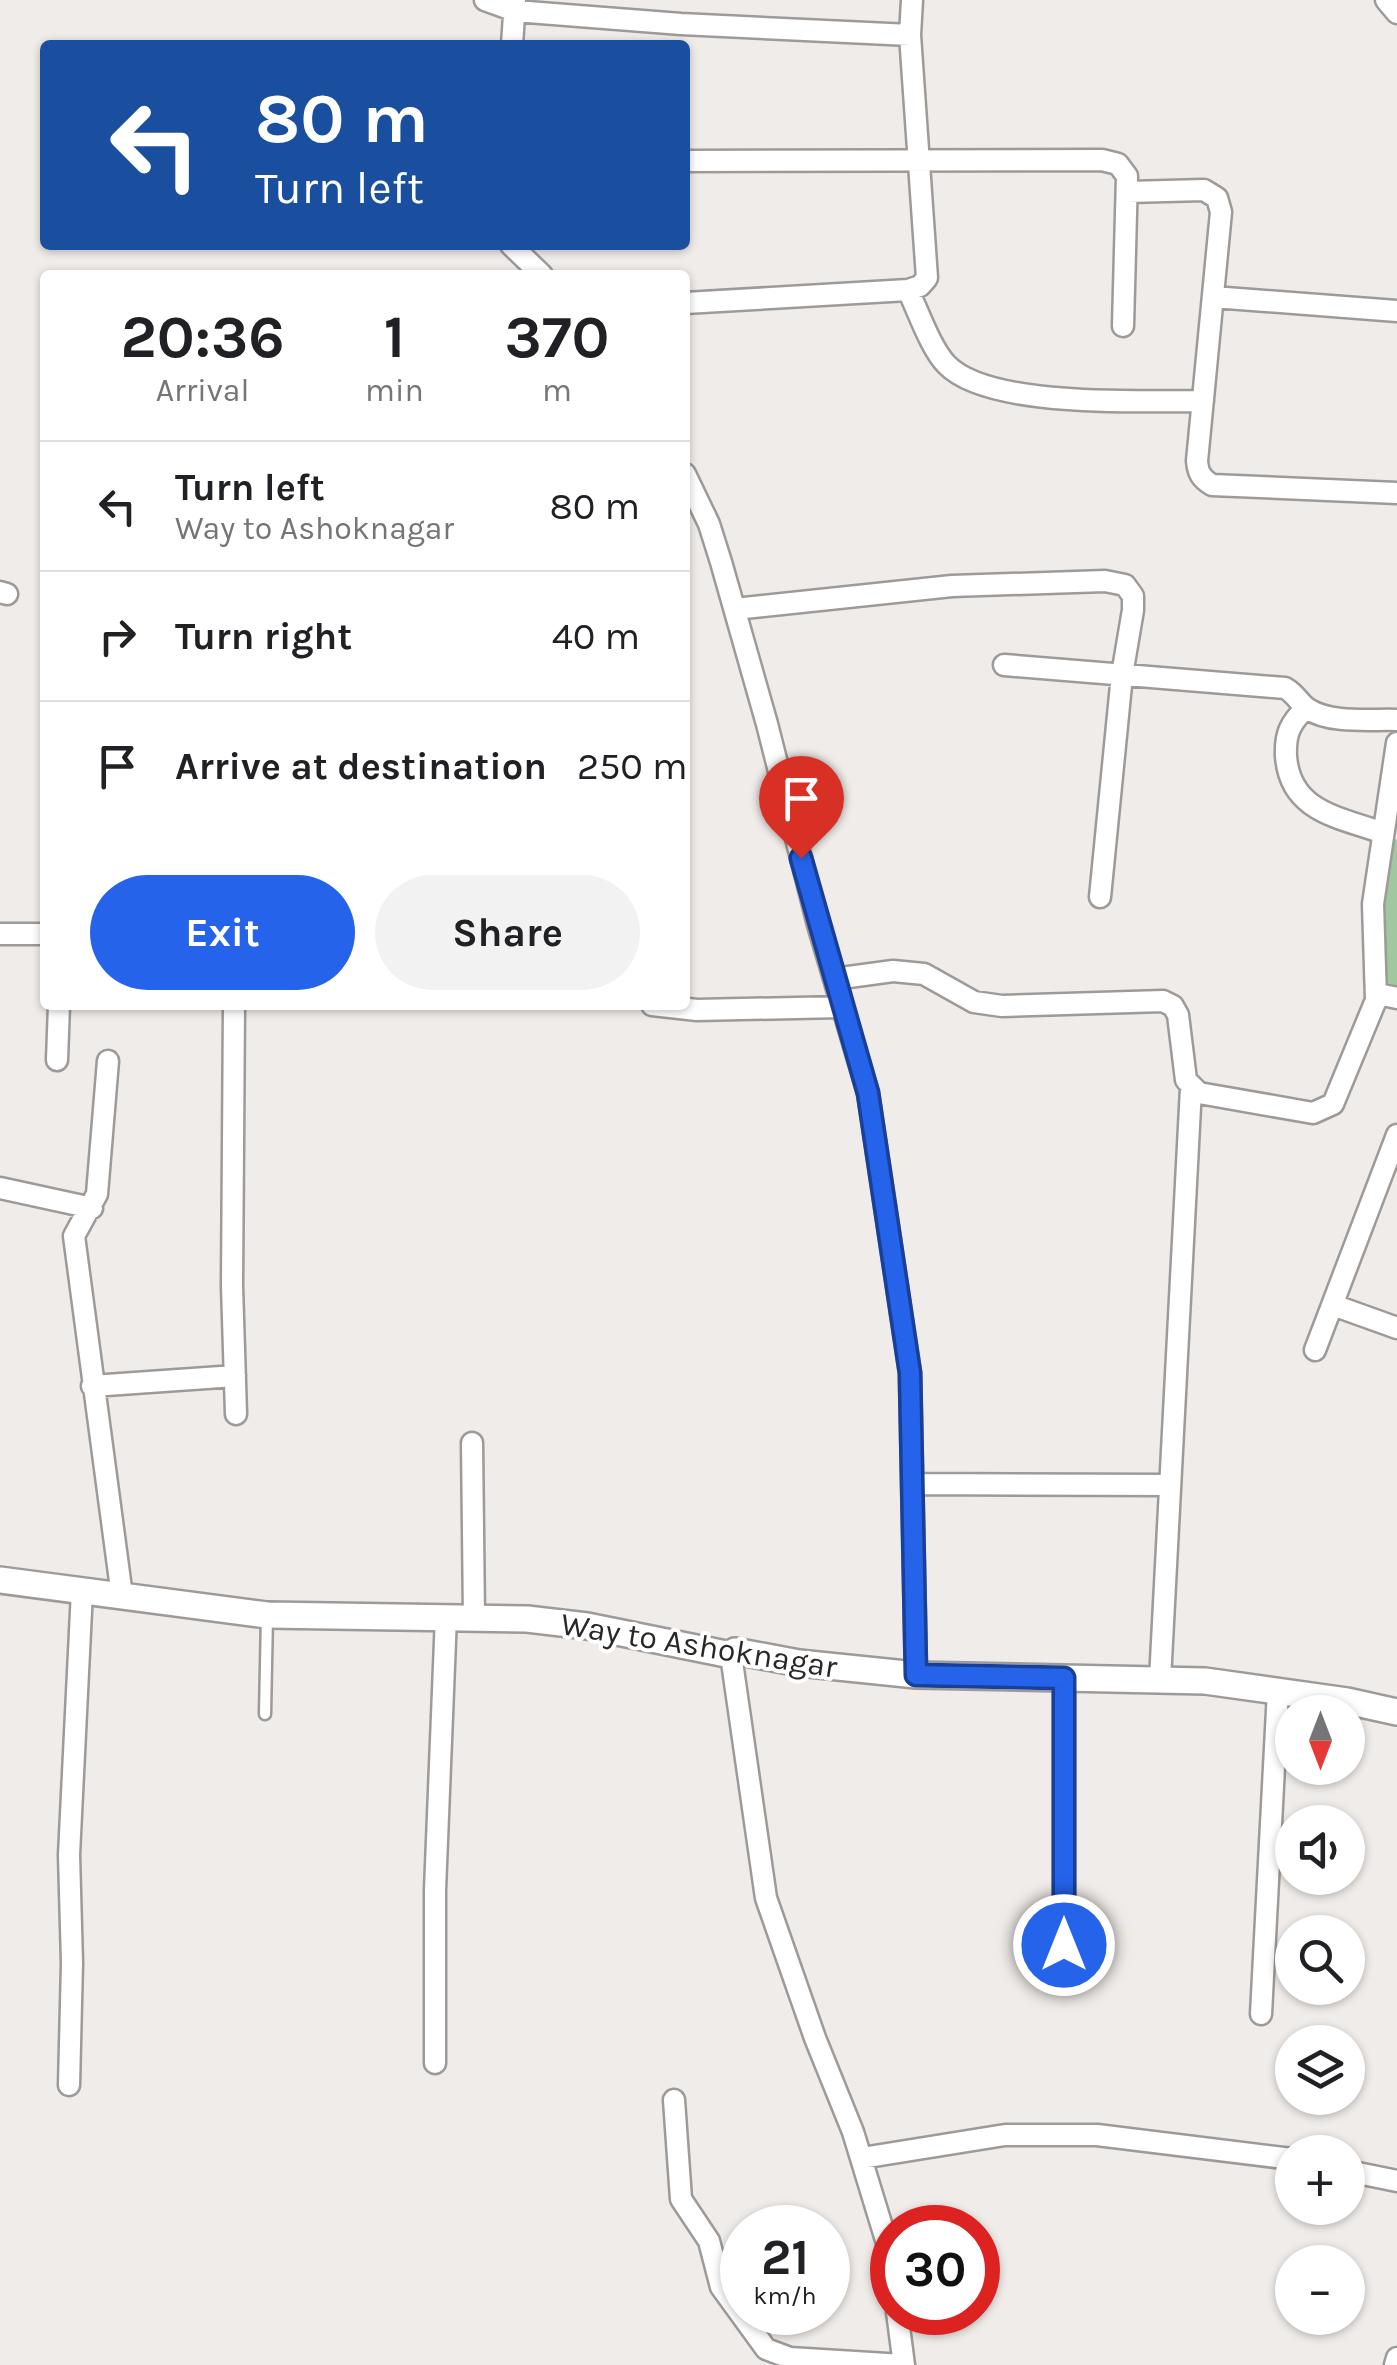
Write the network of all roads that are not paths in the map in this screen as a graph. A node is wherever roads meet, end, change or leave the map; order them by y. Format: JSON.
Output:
{"nodes":[{"id":1,"x":485,"y":0,"type":"edge"},
{"id":2,"x":912,"y":0,"type":"edge"},
{"id":3,"x":1386,"y":0,"type":"edge"},
{"id":4,"x":515,"y":5,"type":"edge"},
{"id":5,"x":1397,"y":13,"type":"edge"},
{"id":6,"x":910,"y":36,"type":"junction"},
{"id":7,"x":512,"y":40,"type":"edge"},
{"id":8,"x":690,"y":161,"type":"edge"},
{"id":9,"x":920,"y":162,"type":"junction"},
{"id":10,"x":1128,"y":192,"type":"junction"},
{"id":11,"x":516,"y":250,"type":"edge"},
{"id":12,"x":537,"y":270,"type":"edge"},
{"id":13,"x":908,"y":290,"type":"junction"},
{"id":14,"x":1213,"y":297,"type":"junction"},
{"id":15,"x":690,"y":303,"type":"edge"},
{"id":16,"x":1397,"y":311,"type":"edge"},
{"id":17,"x":1124,"y":326,"type":"dead end"},
{"id":18,"x":1202,"y":402,"type":"junction"},
{"id":19,"x":690,"y":484,"type":"edge"},
{"id":20,"x":1397,"y":493,"type":"edge"},
{"id":21,"x":734,"y":609,"type":"junction"},
{"id":22,"x":1004,"y":665,"type":"dead end"},
{"id":23,"x":1122,"y":675,"type":"junction"},
{"id":24,"x":1306,"y":708,"type":"junction"},
{"id":25,"x":1397,"y":720,"type":"edge"},
{"id":26,"x":1396,"y":757,"type":"edge"},
{"id":27,"x":1383,"y":833,"type":"junction"},
{"id":28,"x":1100,"y":898,"type":"dead end"},
{"id":29,"x":0,"y":934,"type":"edge"},
{"id":30,"x":40,"y":934,"type":"edge"},
{"id":31,"x":834,"y":980,"type":"junction"},
{"id":32,"x":1386,"y":999,"type":"edge"},
{"id":33,"x":842,"y":1007,"type":"junction"},
{"id":34,"x":690,"y":1009,"type":"edge"},
{"id":35,"x":60,"y":1010,"type":"edge"},
{"id":36,"x":234,"y":1010,"type":"edge"},
{"id":37,"x":57,"y":1060,"type":"dead end"},
{"id":38,"x":108,"y":1061,"type":"dead end"},
{"id":39,"x":1191,"y":1088,"type":"junction"},
{"id":40,"x":1397,"y":1135,"type":"edge"},
{"id":41,"x":0,"y":1188,"type":"edge"},
{"id":42,"x":92,"y":1208,"type":"junction"},
{"id":43,"x":1333,"y":1305,"type":"junction"},
{"id":44,"x":1397,"y":1328,"type":"edge"},
{"id":45,"x":1316,"y":1350,"type":"dead end"},
{"id":46,"x":235,"y":1376,"type":"junction"},
{"id":47,"x":92,"y":1386,"type":"junction"},
{"id":48,"x":236,"y":1414,"type":"dead end"},
{"id":49,"x":472,"y":1443,"type":"dead end"},
{"id":50,"x":913,"y":1484,"type":"junction"},
{"id":51,"x":1170,"y":1485,"type":"junction"},
{"id":52,"x":0,"y":1580,"type":"edge"},
{"id":53,"x":82,"y":1591,"type":"junction"},
{"id":54,"x":122,"y":1596,"type":"junction"},
{"id":55,"x":267,"y":1615,"type":"junction"},
{"id":56,"x":446,"y":1616,"type":"junction"},
{"id":57,"x":474,"y":1617,"type":"junction"},
{"id":58,"x":731,"y":1655,"type":"junction"},
{"id":59,"x":916,"y":1675,"type":"junction"},
{"id":60,"x":1064,"y":1678,"type":"junction"},
{"id":61,"x":1160,"y":1680,"type":"junction"},
{"id":62,"x":1278,"y":1691,"type":"junction"},
{"id":63,"x":1397,"y":1712,"type":"edge"},
{"id":64,"x":265,"y":1714,"type":"dead end"},
{"id":65,"x":1064,"y":1945,"type":"dead end"},
{"id":66,"x":1261,"y":2014,"type":"dead end"},
{"id":67,"x":435,"y":2063,"type":"dead end"},
{"id":68,"x":70,"y":2084,"type":"dead end"},
{"id":69,"x":674,"y":2100,"type":"dead end"},
{"id":70,"x":1275,"y":2157,"type":"edge"},
{"id":71,"x":862,"y":2158,"type":"junction"},
{"id":72,"x":1365,"y":2174,"type":"edge"},
{"id":73,"x":1397,"y":2181,"type":"edge"},
{"id":74,"x":876,"y":2205,"type":"edge"},
{"id":75,"x":900,"y":2335,"type":"edge"},
{"id":76,"x":1397,"y":2358,"type":"edge"},
{"id":77,"x":904,"y":2365,"type":"edge"},
{"id":78,"x":1395,"y":2365,"type":"edge"}],
"edges":[{"from":1,"to":4,"type":"street"},
{"from":2,"to":6,"type":"street"},
{"from":3,"to":5,"type":"street"},
{"from":4,"to":6,"type":"street"},
{"from":4,"to":7,"type":"street"},
{"from":6,"to":9,"type":"street"},
{"from":8,"to":9,"type":"street"},
{"from":9,"to":10,"type":"street"},
{"from":9,"to":13,"type":"street"},
{"from":10,"to":14,"type":"street"},
{"from":10,"to":17,"type":"street"},
{"from":11,"to":12,"type":"street"},
{"from":13,"to":15,"type":"street"},
{"from":13,"to":18,"type":"street"},
{"from":14,"to":16,"type":"street"},
{"from":14,"to":18,"type":"street"},
{"from":18,"to":20,"type":"street"},
{"from":19,"to":21,"type":"street"},
{"from":21,"to":23,"type":"street"},
{"from":21,"to":31,"type":"street"},
{"from":22,"to":23,"type":"street"},
{"from":23,"to":24,"type":"street"},
{"from":23,"to":28,"type":"street"},
{"from":24,"to":25,"type":"street"},
{"from":24,"to":27,"type":"street"},
{"from":26,"to":27,"type":"street"},
{"from":27,"to":32,"type":"street"},
{"from":29,"to":30,"type":"street"},
{"from":31,"to":33,"type":"street"},
{"from":31,"to":39,"type":"street"},
{"from":32,"to":39,"type":"street"},
{"from":33,"to":34,"type":"street"},
{"from":33,"to":50,"type":"street"},
{"from":35,"to":37,"type":"street"},
{"from":36,"to":46,"type":"street"},
{"from":38,"to":42,"type":"street"},
{"from":39,"to":51,"type":"street"},
{"from":40,"to":43,"type":"street"},
{"from":41,"to":42,"type":"street"},
{"from":42,"to":47,"type":"street"},
{"from":43,"to":44,"type":"street"},
{"from":43,"to":45,"type":"street"},
{"from":46,"to":47,"type":"street"},
{"from":46,"to":48,"type":"street"},
{"from":47,"to":54,"type":"street"},
{"from":49,"to":57,"type":"street"},
{"from":50,"to":51,"type":"street"},
{"from":50,"to":59,"type":"street"},
{"from":51,"to":61,"type":"street"},
{"from":52,"to":53,"type":"street","name":"Way to Ashoknagar"},
{"from":53,"to":54,"type":"street","name":"Way to Ashoknagar"},
{"from":53,"to":68,"type":"street"},
{"from":54,"to":55,"type":"street","name":"Way to Ashoknagar"},
{"from":55,"to":56,"type":"street","name":"Way to Ashoknagar"},
{"from":55,"to":64,"type":"lane"},
{"from":56,"to":57,"type":"street","name":"Way to Ashoknagar"},
{"from":56,"to":67,"type":"street"},
{"from":57,"to":58,"type":"street","name":"Way to Ashoknagar"},
{"from":58,"to":59,"type":"street","name":"Way to Ashoknagar"},
{"from":58,"to":71,"type":"street"},
{"from":59,"to":60,"type":"street","name":"Way to Ashoknagar"},
{"from":60,"to":61,"type":"street","name":"Way to Ashoknagar"},
{"from":60,"to":65,"type":"street"},
{"from":61,"to":62,"type":"street","name":"Way to Ashoknagar"},
{"from":62,"to":63,"type":"street","name":"Way to Ashoknagar"},
{"from":62,"to":66,"type":"street"},
{"from":69,"to":77,"type":"street"},
{"from":70,"to":71,"type":"street"},
{"from":71,"to":74,"type":"street"},
{"from":72,"to":73,"type":"street"},
{"from":75,"to":77,"type":"street"},
{"from":76,"to":78,"type":"street"}]}
